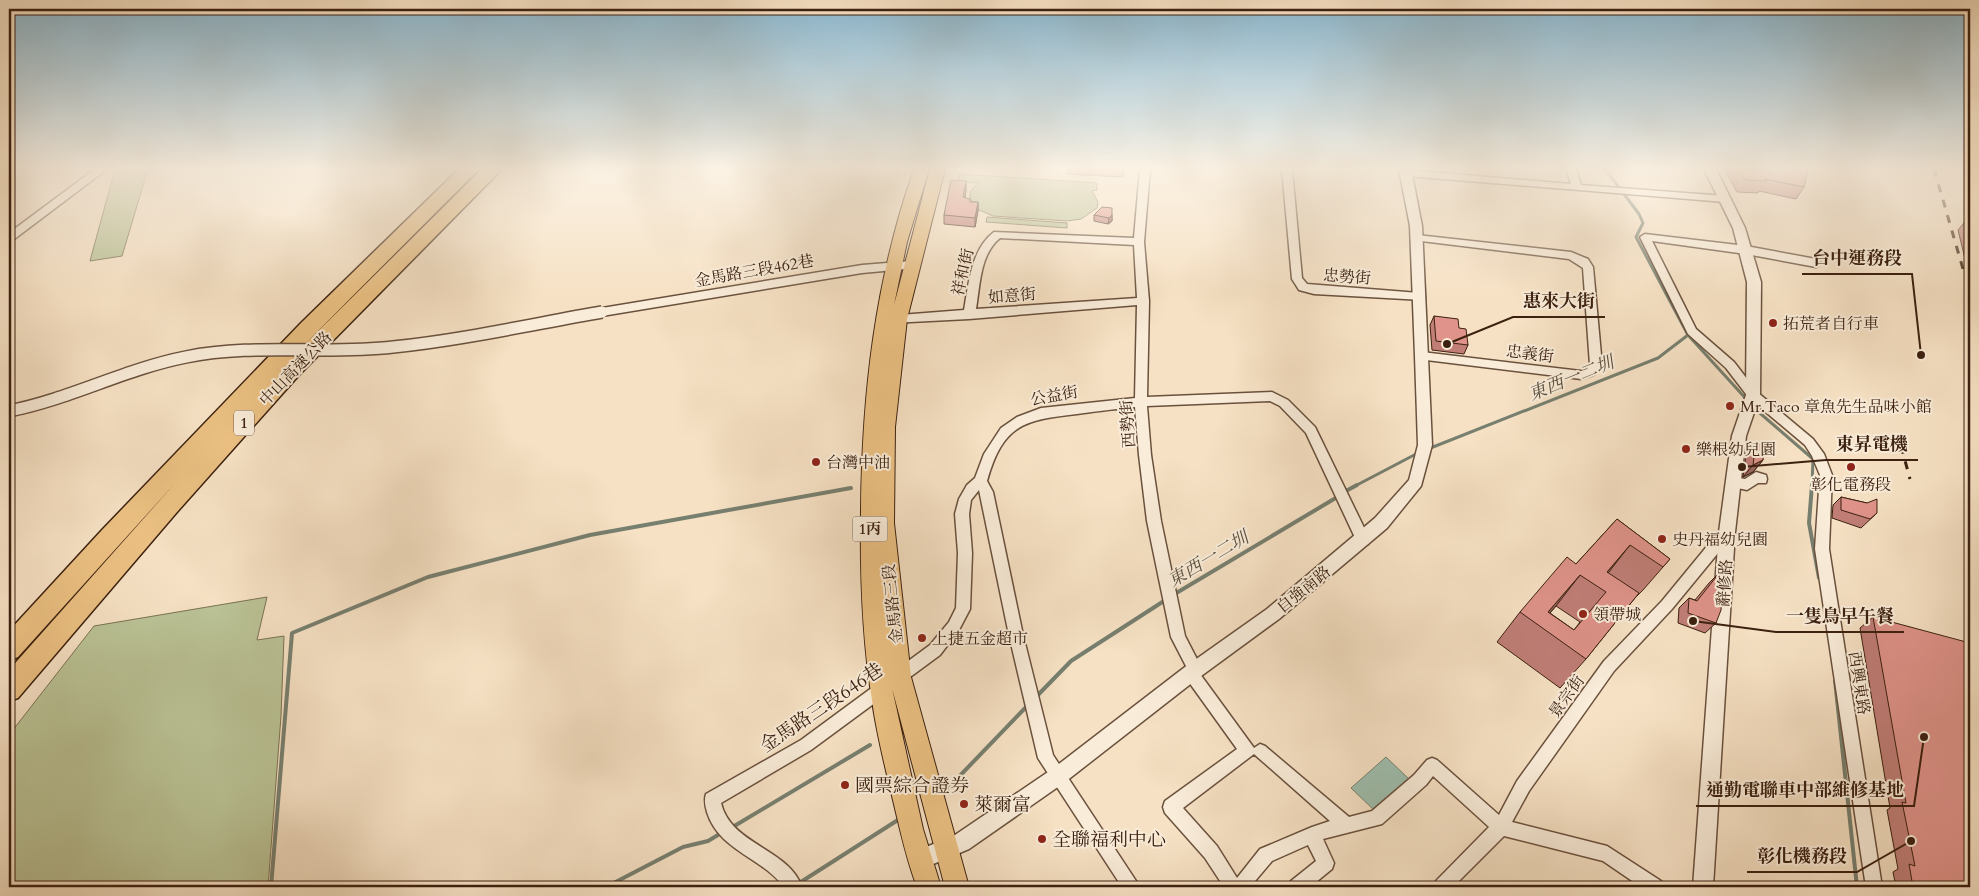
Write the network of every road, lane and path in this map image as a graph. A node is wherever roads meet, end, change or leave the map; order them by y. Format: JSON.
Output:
{"nodes":[{"id":1,"x":46,"y":211,"type":"edge"},
{"id":2,"x":425,"y":211,"type":"edge"},
{"id":3,"x":451,"y":211,"type":"edge"},
{"id":4,"x":907,"y":211,"type":"edge"},
{"id":5,"x":922,"y":211,"type":"edge"},
{"id":6,"x":1142,"y":211,"type":"edge"},
{"id":7,"x":1291,"y":211,"type":"edge"},
{"id":8,"x":1413,"y":211,"type":"edge"},
{"id":9,"x":1730,"y":211,"type":"edge"},
{"id":10,"x":9,"y":238,"type":"edge"},
{"id":11,"x":1417,"y":238,"type":"junction"},
{"id":12,"x":1139,"y":242,"type":"junction"},
{"id":13,"x":1746,"y":250,"type":"junction"},
{"id":14,"x":1816,"y":263,"type":"dead end"},
{"id":15,"x":902,"y":266,"type":"junction"},
{"id":16,"x":1419,"y":297,"type":"junction"},
{"id":17,"x":1143,"y":301,"type":"junction"},
{"id":18,"x":969,"y":315,"type":"junction"},
{"id":19,"x":891,"y":319,"type":"junction"},
{"id":20,"x":1422,"y":356,"type":"junction"},
{"id":21,"x":1141,"y":400,"type":"junction"},
{"id":22,"x":1751,"y":400,"type":"junction"},
{"id":23,"x":9,"y":410,"type":"edge"},
{"id":24,"x":879,"y":450,"type":"junction"},
{"id":25,"x":1761,"y":479,"type":"dead end"},
{"id":26,"x":981,"y":482,"type":"junction"},
{"id":27,"x":1733,"y":482,"type":"junction"},
{"id":28,"x":1727,"y":532,"type":"junction"},
{"id":29,"x":1363,"y":540,"type":"junction"},
{"id":30,"x":9,"y":650,"type":"edge"},
{"id":31,"x":1193,"y":671,"type":"junction"},
{"id":32,"x":900,"y":677,"type":"junction"},
{"id":33,"x":9,"y":689,"type":"edge"},
{"id":34,"x":881,"y":690,"type":"junction"},
{"id":35,"x":1253,"y":751,"type":"junction"},
{"id":36,"x":1058,"y":776,"type":"junction"},
{"id":37,"x":1345,"y":824,"type":"junction"},
{"id":38,"x":1501,"y":827,"type":"junction"},
{"id":39,"x":1312,"y":834,"type":"junction"},
{"id":40,"x":946,"y":849,"type":"junction"},
{"id":41,"x":919,"y":860,"type":"junction"},
{"id":42,"x":792,"y":884,"type":"edge"},
{"id":43,"x":929,"y":887,"type":"edge"},
{"id":44,"x":957,"y":887,"type":"edge"},
{"id":45,"x":1132,"y":887,"type":"edge"},
{"id":46,"x":1233,"y":887,"type":"edge"},
{"id":47,"x":1240,"y":887,"type":"edge"},
{"id":48,"x":1297,"y":887,"type":"edge"},
{"id":49,"x":1442,"y":887,"type":"edge"},
{"id":50,"x":1655,"y":887,"type":"edge"},
{"id":51,"x":1703,"y":887,"type":"edge"},
{"id":52,"x":1874,"y":887,"type":"edge"}],
"edges":[{"from":1,"to":10,"type":"street"},
{"from":2,"to":30,"type":"highway","name":"中山高速公路","number":"1"},
{"from":3,"to":33,"type":"highway","name":"中山高速公路","number":"1"},
{"from":4,"to":15,"type":"main road","name":"金馬路三段","number":"1丙"},
{"from":5,"to":15,"type":"main road","name":"金馬路三段","number":"1丙"},
{"from":6,"to":12,"type":"street","name":"西勢街"},
{"from":7,"to":16,"type":"street","name":"忠勢街"},
{"from":8,"to":11,"type":"street","name":"自強南路"},
{"from":9,"to":13,"type":"street","name":"辭修路"},
{"from":11,"to":16,"type":"street","name":"自強南路"},
{"from":11,"to":20,"type":"street","name":"忠義街"},
{"from":12,"to":17,"type":"street","name":"西勢街"},
{"from":12,"to":18,"type":"street","name":"祥和街"},
{"from":13,"to":14,"type":"street"},
{"from":13,"to":22,"type":"street","name":"辭修路"},
{"from":13,"to":22,"type":"street","name":"西興東路"},
{"from":15,"to":19,"type":"main road","name":"金馬路三段","number":"1丙"},
{"from":15,"to":23,"type":"street","name":"金馬路三段462巷","bridge":true},
{"from":16,"to":20,"type":"street","name":"自強南路"},
{"from":17,"to":18,"type":"street","name":"如意街"},
{"from":17,"to":21,"type":"street","name":"西勢街"},
{"from":18,"to":19,"type":"street","name":"如意街"},
{"from":19,"to":24,"type":"main road","name":"金馬路三段","number":"1丙"},
{"from":20,"to":29,"type":"street","name":"自強南路"},
{"from":21,"to":26,"type":"street","name":"公益街"},
{"from":21,"to":29,"type":"street","name":"公益街"},
{"from":21,"to":31,"type":"street","name":"西勢街"},
{"from":22,"to":27,"type":"street","name":"辭修路"},
{"from":22,"to":52,"type":"street","name":"西興東路"},
{"from":24,"to":32,"type":"main road","name":"金馬路三段","number":"1丙"},
{"from":24,"to":34,"type":"main road","name":"金馬路三段","number":"1丙"},
{"from":25,"to":27,"type":"street"},
{"from":26,"to":32,"type":"street","name":"金馬路三段646巷"},
{"from":26,"to":36,"type":"street"},
{"from":27,"to":28,"type":"street","name":"辭修路"},
{"from":28,"to":38,"type":"street","name":"景宗街"},
{"from":28,"to":51,"type":"street","name":"辭修路"},
{"from":29,"to":31,"type":"street","name":"自強南路"},
{"from":31,"to":35,"type":"street","name":"西勢街"},
{"from":31,"to":36,"type":"street","name":"自強南路"},
{"from":32,"to":34,"type":"street","name":"金馬路三段646巷"},
{"from":32,"to":40,"type":"main road","name":"金馬路三段","number":"1丙"},
{"from":34,"to":41,"type":"main road","name":"金馬路三段","number":"1丙"},
{"from":34,"to":42,"type":"street","name":"金馬路三段646巷"},
{"from":35,"to":37,"type":"street","name":"西勢街"},
{"from":35,"to":46,"type":"street"},
{"from":36,"to":40,"type":"street","name":"自強南路"},
{"from":36,"to":45,"type":"street"},
{"from":37,"to":38,"type":"street"},
{"from":37,"to":39,"type":"street"},
{"from":38,"to":49,"type":"street","name":"景宗街"},
{"from":38,"to":50,"type":"street"},
{"from":39,"to":47,"type":"street"},
{"from":39,"to":48,"type":"street"},
{"from":40,"to":41,"type":"street","name":"自強南路"},
{"from":40,"to":44,"type":"main road","name":"金馬路三段","number":"1丙"},
{"from":41,"to":43,"type":"main road","name":"金馬路三段","number":"1丙"}]}
